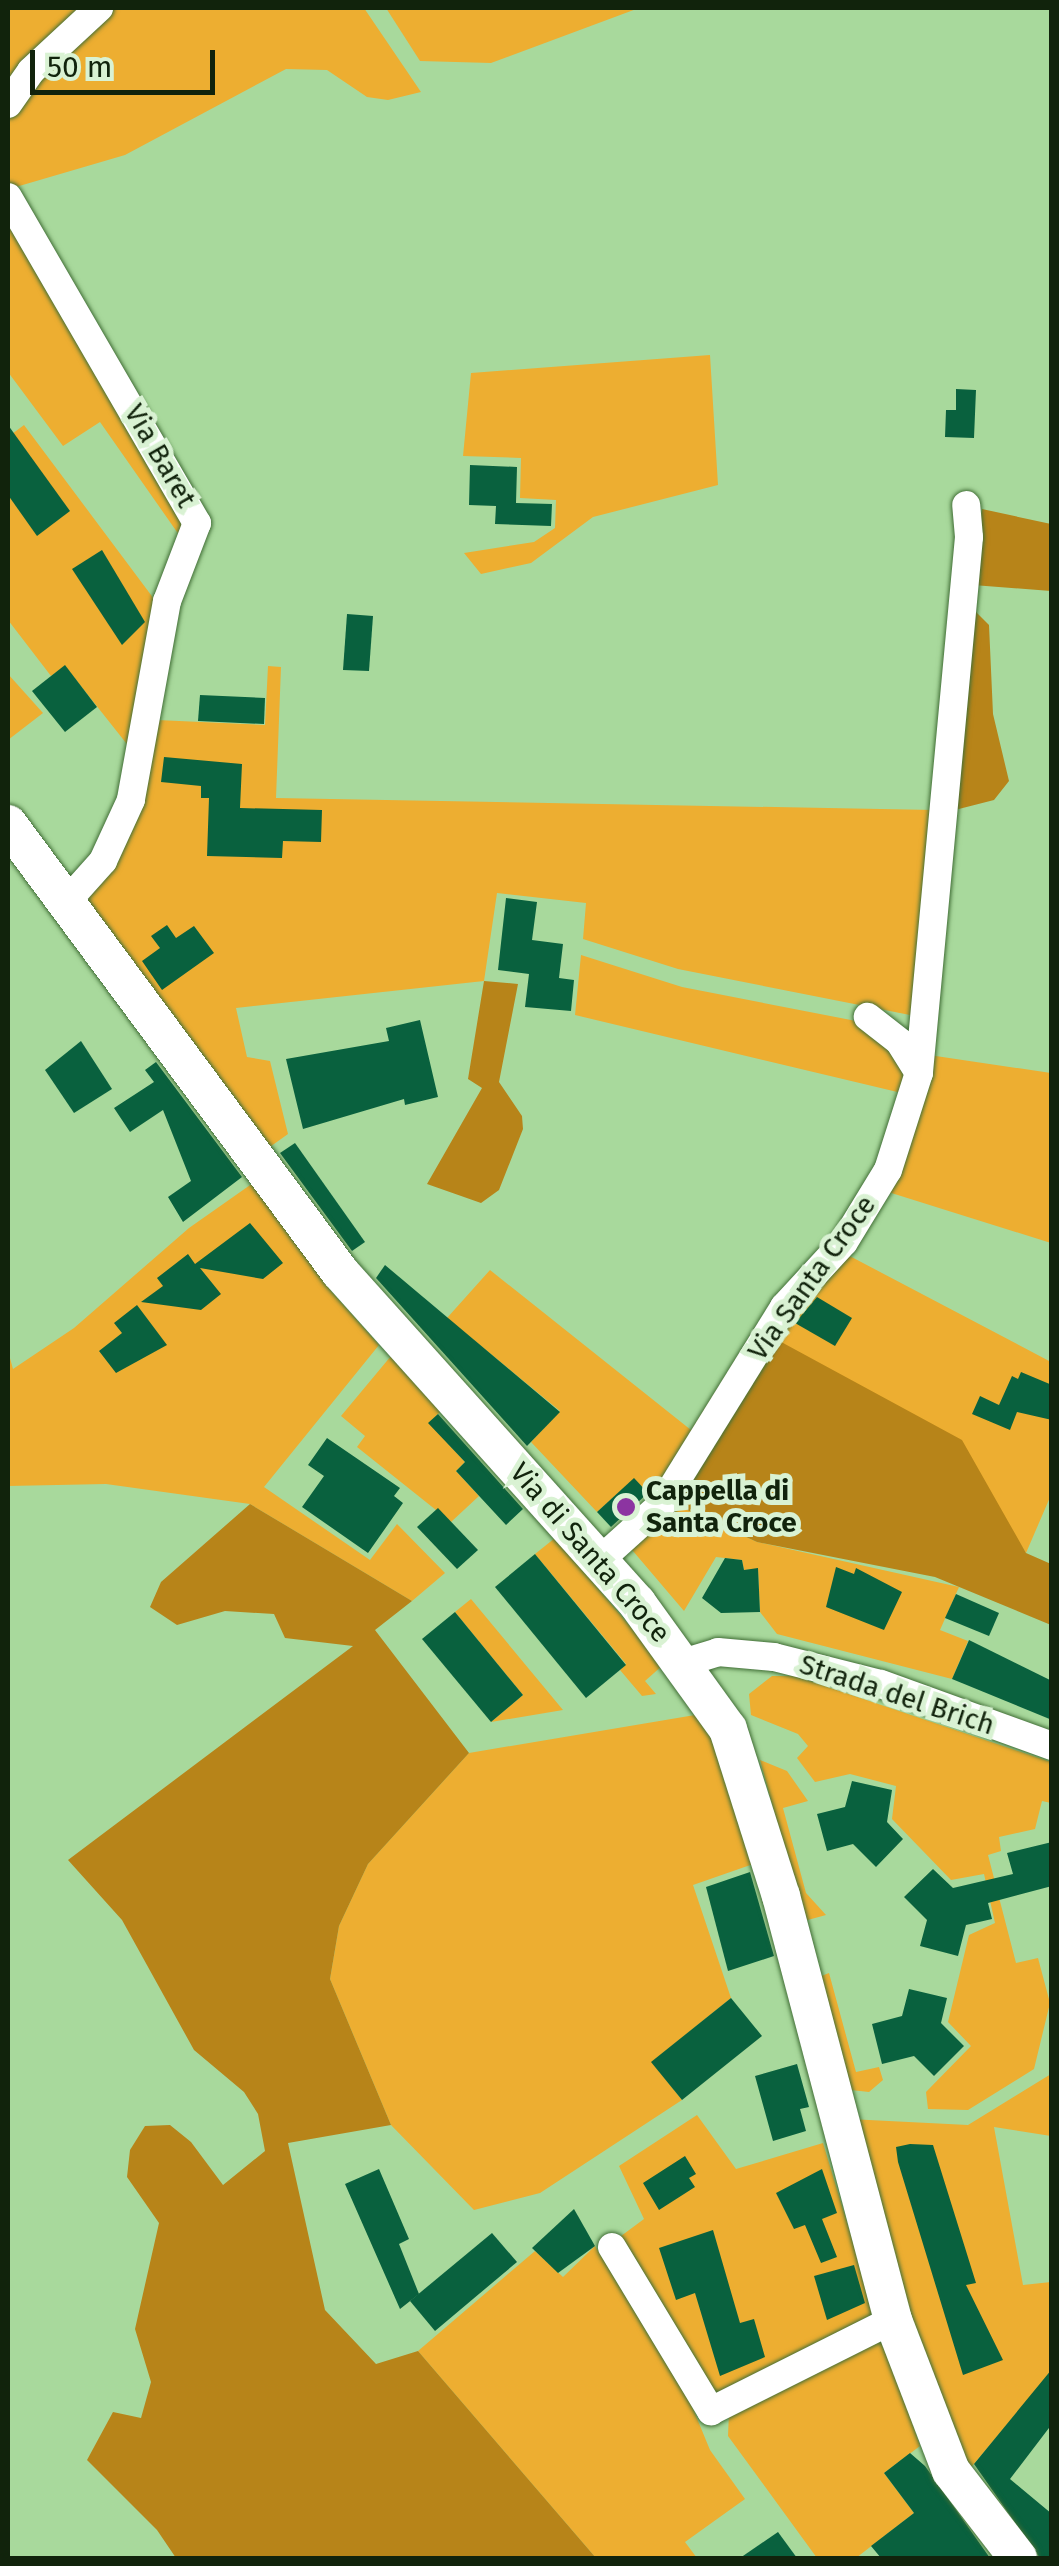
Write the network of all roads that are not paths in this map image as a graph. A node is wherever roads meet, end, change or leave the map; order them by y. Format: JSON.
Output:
{"nodes":[{"id":1,"x":99,"y":8,"type":"edge"},
{"id":2,"x":8,"y":104,"type":"edge"},
{"id":3,"x":8,"y":197,"type":"edge"},
{"id":4,"x":966,"y":505,"type":"dead end"},
{"id":5,"x":8,"y":824,"type":"edge"},
{"id":6,"x":69,"y":900,"type":"junction"},
{"id":7,"x":868,"y":1017,"type":"dead end"},
{"id":8,"x":919,"y":1073,"type":"junction"},
{"id":9,"x":600,"y":1560,"type":"junction"},
{"id":10,"x":683,"y":1663,"type":"junction"},
{"id":11,"x":1052,"y":1746,"type":"edge"},
{"id":12,"x":612,"y":2247,"type":"dead end"},
{"id":13,"x":893,"y":2320,"type":"junction"},
{"id":14,"x":1018,"y":2558,"type":"edge"}],
"edges":[{"from":1,"to":2,"type":"street"},
{"from":3,"to":6,"type":"street","name":"Via Baret"},
{"from":4,"to":8,"type":"street","name":"Via Santa Croce"},
{"from":5,"to":6,"type":"main road","name":"Via di Santa Croce"},
{"from":6,"to":9,"type":"main road","name":"Via di Santa Croce"},
{"from":7,"to":8,"type":"street"},
{"from":8,"to":9,"type":"street","name":"Via Santa Croce"},
{"from":9,"to":10,"type":"main road","name":"Via di Santa Croce"},
{"from":10,"to":11,"type":"street","name":"Strada del Brich"},
{"from":10,"to":13,"type":"main road","name":"Via di Santa Croce"},
{"from":12,"to":13,"type":"street"},
{"from":13,"to":14,"type":"main road","name":"Via di Santa Croce"}]}
